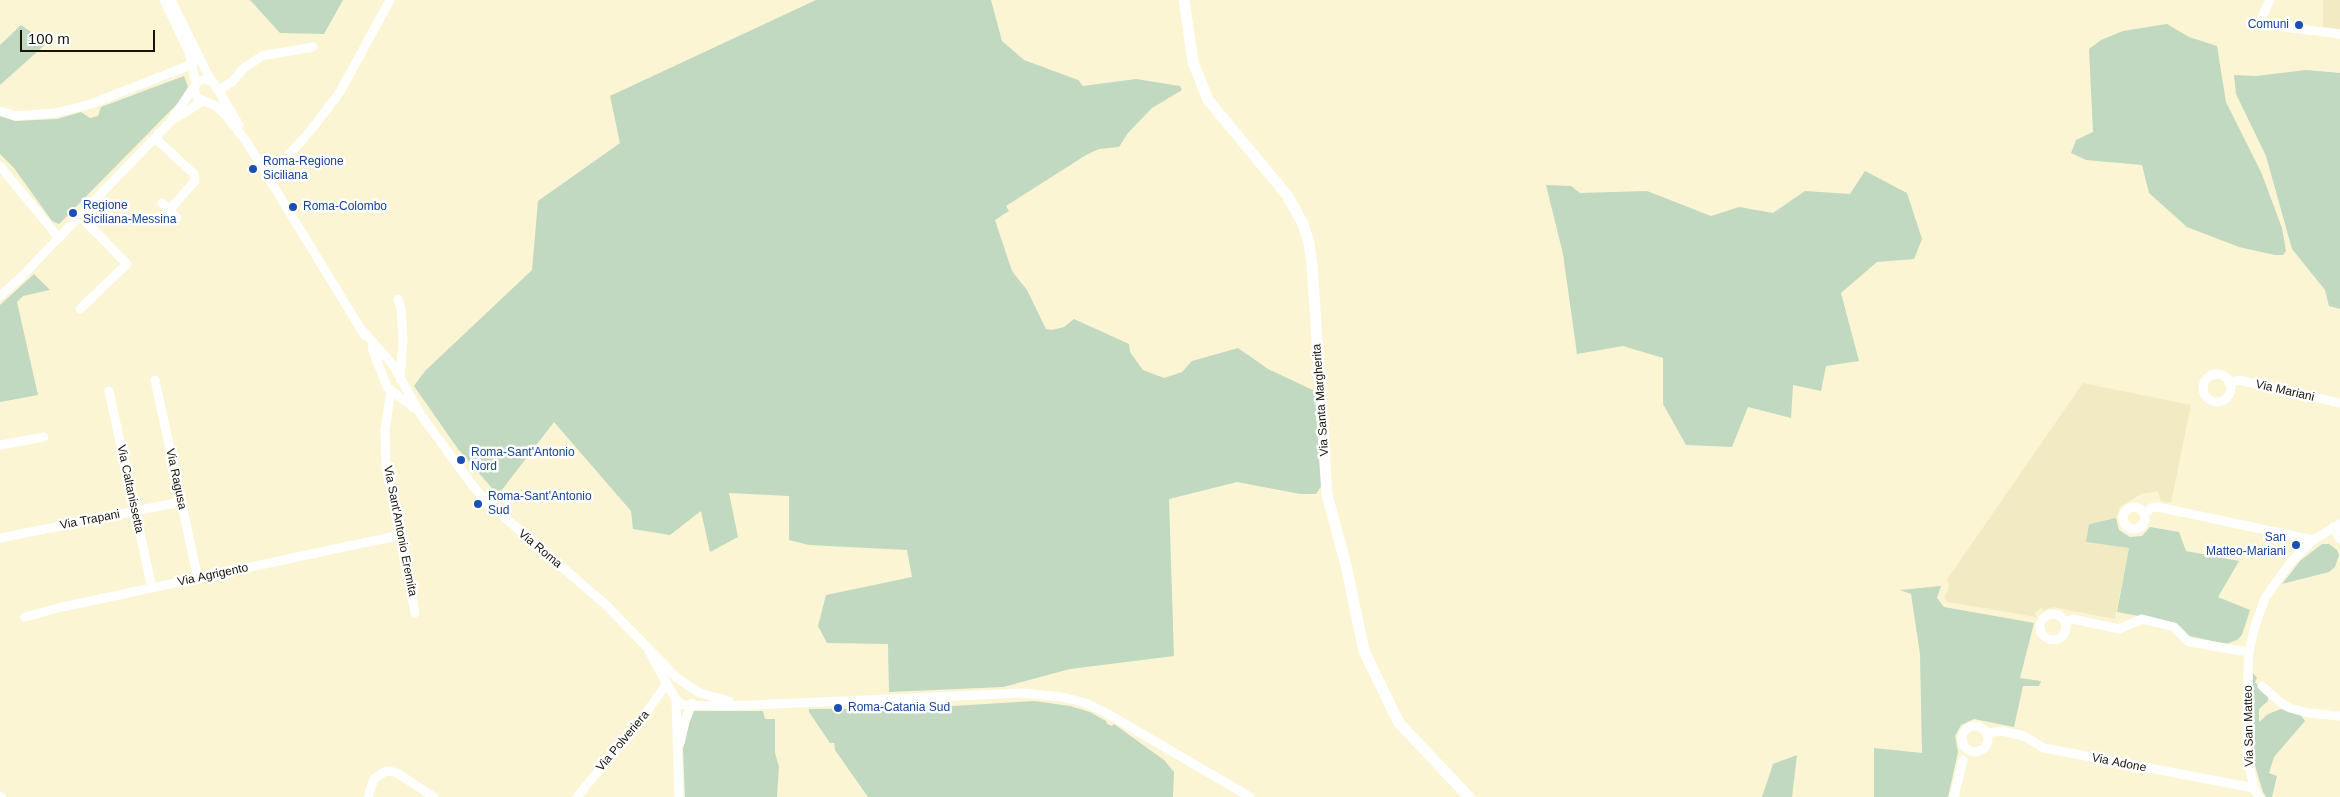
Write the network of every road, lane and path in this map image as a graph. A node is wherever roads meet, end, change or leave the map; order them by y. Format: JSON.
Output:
{"nodes":[{"id":1,"x":164,"y":0,"type":"edge"},
{"id":2,"x":171,"y":0,"type":"edge"},
{"id":3,"x":390,"y":0,"type":"edge"},
{"id":4,"x":1184,"y":0,"type":"edge"},
{"id":5,"x":2270,"y":0,"type":"edge"},
{"id":6,"x":2340,"y":34,"type":"edge"},
{"id":7,"x":313,"y":46,"type":"dead end"},
{"id":8,"x":193,"y":64,"type":"junction"},
{"id":9,"x":195,"y":85,"type":"junction"},
{"id":10,"x":215,"y":87,"type":"junction"},
{"id":11,"x":205,"y":101,"type":"junction"},
{"id":12,"x":0,"y":111,"type":"edge"},
{"id":13,"x":172,"y":121,"type":"junction"},
{"id":14,"x":155,"y":138,"type":"junction"},
{"id":15,"x":246,"y":142,"type":"junction"},
{"id":16,"x":0,"y":166,"type":"edge"},
{"id":17,"x":268,"y":178,"type":"junction"},
{"id":18,"x":80,"y":216,"type":"junction"},
{"id":19,"x":177,"y":218,"type":"dead end"},
{"id":20,"x":59,"y":238,"type":"junction"},
{"id":21,"x":0,"y":296,"type":"edge"},
{"id":22,"x":398,"y":299,"type":"dead end"},
{"id":23,"x":80,"y":310,"type":"dead end"},
{"id":24,"x":403,"y":340,"type":"junction"},
{"id":25,"x":386,"y":363,"type":"junction"},
{"id":26,"x":154,"y":380,"type":"dead end"},
{"id":27,"x":400,"y":380,"type":"junction"},
{"id":28,"x":2229,"y":383,"type":"dead end"},
{"id":29,"x":392,"y":390,"type":"junction"},
{"id":30,"x":109,"y":391,"type":"dead end"},
{"id":31,"x":2340,"y":403,"type":"edge"},
{"id":32,"x":421,"y":415,"type":"junction"},
{"id":33,"x":44,"y":437,"type":"dead end"},
{"id":34,"x":0,"y":444,"type":"edge"},
{"id":35,"x":181,"y":502,"type":"junction"},
{"id":36,"x":135,"y":511,"type":"junction"},
{"id":37,"x":2144,"y":514,"type":"dead end"},
{"id":38,"x":2336,"y":526,"type":"edge"},
{"id":39,"x":401,"y":535,"type":"junction"},
{"id":40,"x":0,"y":538,"type":"edge"},
{"id":41,"x":2340,"y":539,"type":"edge"},
{"id":42,"x":2313,"y":540,"type":"junction"},
{"id":43,"x":198,"y":579,"type":"junction"},
{"id":44,"x":152,"y":588,"type":"junction"},
{"id":45,"x":415,"y":612,"type":"dead end"},
{"id":46,"x":25,"y":618,"type":"dead end"},
{"id":47,"x":2065,"y":622,"type":"dead end"},
{"id":48,"x":649,"y":651,"type":"junction"},
{"id":49,"x":2249,"y":652,"type":"junction"},
{"id":50,"x":667,"y":683,"type":"junction"},
{"id":51,"x":2262,"y":686,"type":"dead end"},
{"id":52,"x":692,"y":688,"type":"junction"},
{"id":53,"x":676,"y":698,"type":"junction"},
{"id":54,"x":690,"y":704,"type":"junction"},
{"id":55,"x":757,"y":704,"type":"junction"},
{"id":56,"x":2340,"y":716,"type":"edge"},
{"id":57,"x":1987,"y":733,"type":"dead end"},
{"id":58,"x":1963,"y":760,"type":"dead end"},
{"id":59,"x":677,"y":763,"type":"junction"},
{"id":60,"x":2254,"y":788,"type":"junction"},
{"id":61,"x":368,"y":797,"type":"edge"},
{"id":62,"x":434,"y":797,"type":"edge"},
{"id":63,"x":577,"y":797,"type":"edge"},
{"id":64,"x":679,"y":797,"type":"edge"},
{"id":65,"x":1250,"y":797,"type":"edge"},
{"id":66,"x":1469,"y":797,"type":"edge"},
{"id":67,"x":1954,"y":797,"type":"edge"},
{"id":68,"x":2260,"y":797,"type":"edge"}],
"edges":[{"from":1,"to":8,"type":"street"},
{"from":2,"to":10,"type":"street"},
{"from":3,"to":17,"type":"street"},
{"from":4,"to":66,"type":"main road","name":"Via Santa Margherita"},
{"from":5,"to":6,"type":"street"},
{"from":7,"to":10,"type":"street"},
{"from":8,"to":9,"type":"street"},
{"from":8,"to":12,"type":"street"},
{"from":9,"to":10,"type":"street"},
{"from":9,"to":11,"type":"street"},
{"from":9,"to":13,"type":"street"},
{"from":10,"to":11,"type":"street"},
{"from":10,"to":15,"type":"street"},
{"from":11,"to":13,"type":"street"},
{"from":11,"to":15,"type":"street"},
{"from":13,"to":14,"type":"street"},
{"from":14,"to":18,"type":"street"},
{"from":14,"to":19,"type":"street"},
{"from":15,"to":17,"type":"street"},
{"from":16,"to":20,"type":"street"},
{"from":17,"to":25,"type":"street"},
{"from":18,"to":20,"type":"street"},
{"from":18,"to":23,"type":"street"},
{"from":20,"to":21,"type":"street"},
{"from":22,"to":24,"type":"street"},
{"from":24,"to":25,"type":"street"},
{"from":24,"to":27,"type":"street"},
{"from":25,"to":27,"type":"street"},
{"from":25,"to":29,"type":"street"},
{"from":26,"to":35,"type":"street","name":"Via Ragusa"},
{"from":27,"to":29,"type":"street"},
{"from":27,"to":32,"type":"street"},
{"from":28,"to":31,"type":"street","name":"Via Mariani"},
{"from":29,"to":32,"type":"street"},
{"from":29,"to":39,"type":"street","name":"Via Sant'Antonio Eremita"},
{"from":30,"to":36,"type":"street","name":"Via Caltanissetta"},
{"from":32,"to":48,"type":"street","name":"Via Roma"},
{"from":33,"to":34,"type":"street"},
{"from":35,"to":36,"type":"street","name":"Via Trapani"},
{"from":35,"to":43,"type":"street","name":"Via Ragusa"},
{"from":36,"to":40,"type":"street","name":"Via Trapani"},
{"from":36,"to":44,"type":"street","name":"Via Caltanissetta"},
{"from":37,"to":42,"type":"street"},
{"from":38,"to":41,"type":"street"},
{"from":38,"to":42,"type":"street","name":"Via San Matteo"},
{"from":39,"to":43,"type":"street","name":"Via Agrigento"},
{"from":39,"to":45,"type":"street","name":"Via Sant'Antonio Eremita"},
{"from":42,"to":49,"type":"street","name":"Via San Matteo"},
{"from":43,"to":44,"type":"street","name":"Via Agrigento"},
{"from":44,"to":46,"type":"street","name":"Via Agrigento"},
{"from":47,"to":49,"type":"street"},
{"from":48,"to":50,"type":"street"},
{"from":48,"to":52,"type":"street"},
{"from":49,"to":60,"type":"street","name":"Via San Matteo"},
{"from":50,"to":53,"type":"street"},
{"from":50,"to":63,"type":"street","name":"Via Polveriera"},
{"from":51,"to":56,"type":"street"},
{"from":52,"to":53,"type":"street"},
{"from":52,"to":54,"type":"street"},
{"from":52,"to":55,"type":"street"},
{"from":53,"to":54,"type":"street"},
{"from":53,"to":59,"type":"street"},
{"from":54,"to":55,"type":"street"},
{"from":54,"to":59,"type":"street"},
{"from":55,"to":65,"type":"street"},
{"from":57,"to":60,"type":"street","name":"Via Adone"},
{"from":58,"to":67,"type":"street"},
{"from":59,"to":64,"type":"street"},
{"from":60,"to":68,"type":"street","name":"Via San Matteo"},
{"from":61,"to":62,"type":"street"}]}
